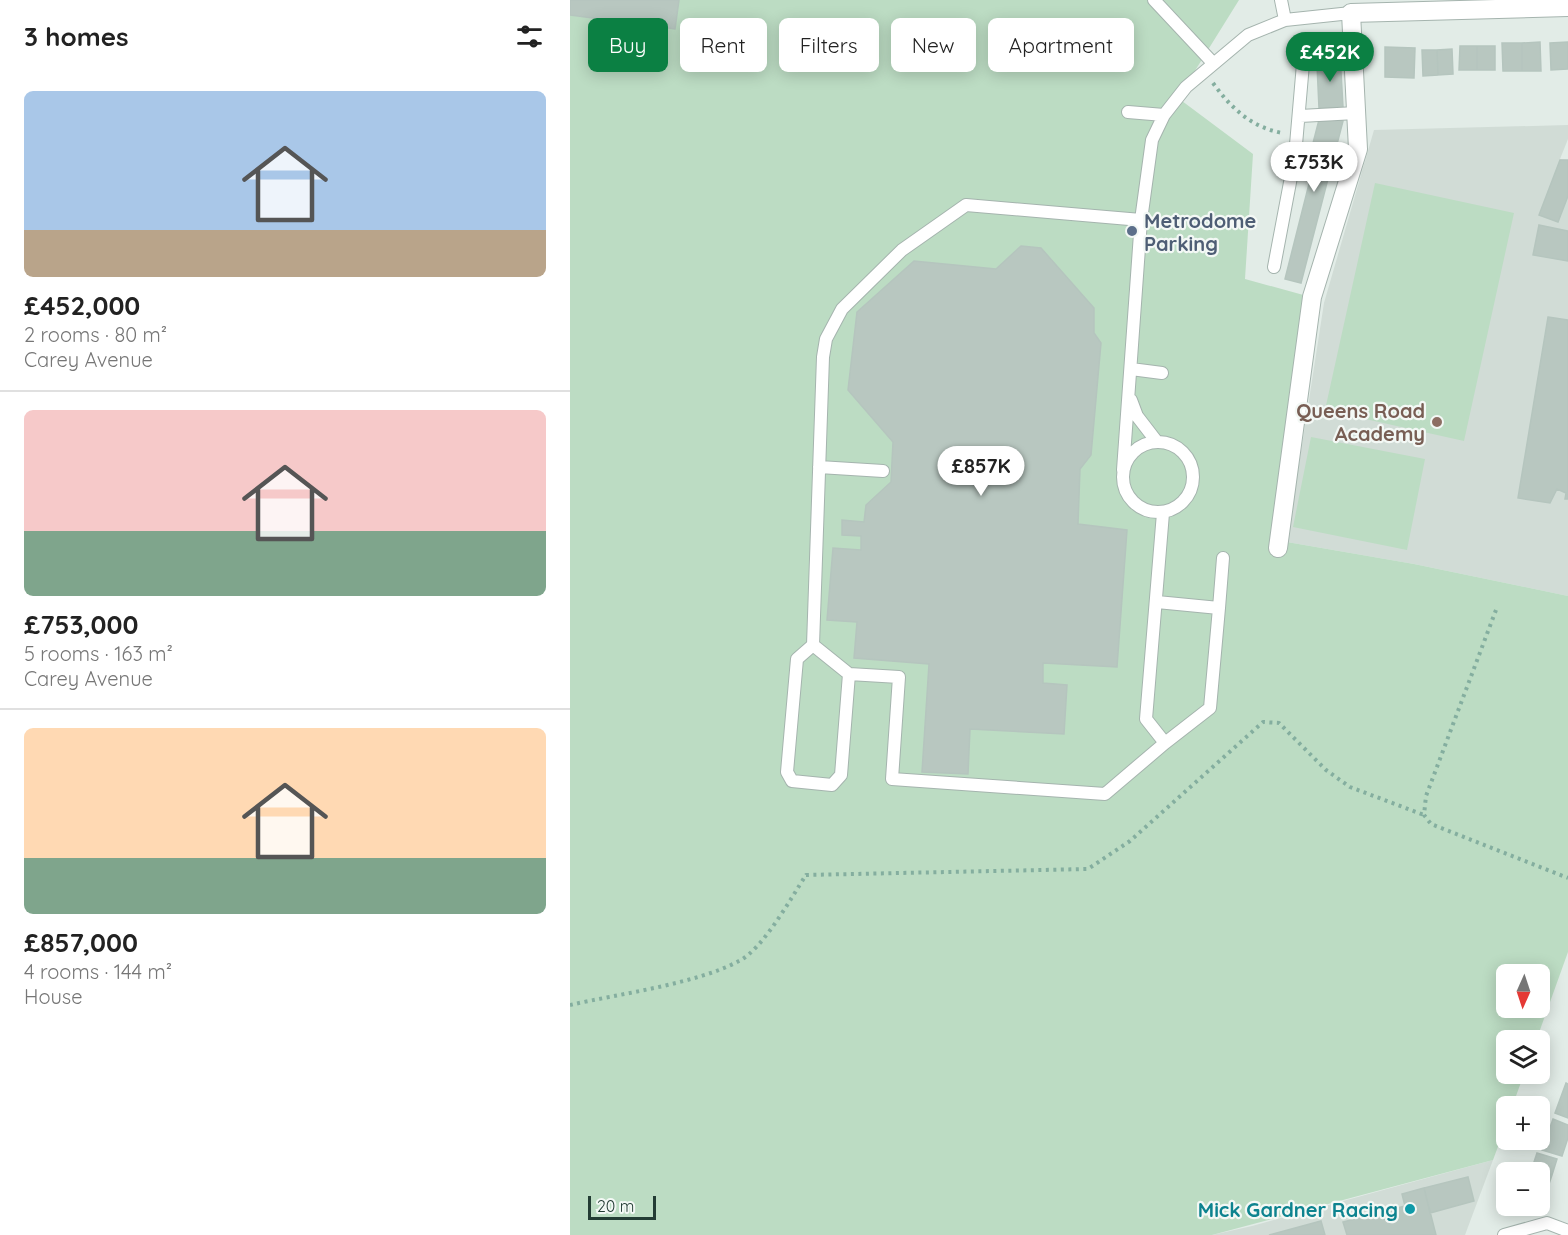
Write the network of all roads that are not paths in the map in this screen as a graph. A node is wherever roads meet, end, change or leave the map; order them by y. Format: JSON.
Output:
{"nodes":[{"id":1,"x":1154,"y":0,"type":"edge"},
{"id":2,"x":1281,"y":0,"type":"edge"},
{"id":3,"x":1398,"y":5,"type":"edge"},
{"id":4,"x":1568,"y":7,"type":"edge"},
{"id":5,"x":1351,"y":13,"type":"junction"},
{"id":6,"x":1285,"y":20,"type":"junction"},
{"id":7,"x":1303,"y":64,"type":"dead end"},
{"id":8,"x":1209,"y":67,"type":"junction"},
{"id":9,"x":1128,"y":112,"type":"dead end"},
{"id":10,"x":1356,"y":113,"type":"junction"},
{"id":11,"x":1164,"y":115,"type":"junction"},
{"id":12,"x":1300,"y":116,"type":"junction"},
{"id":13,"x":1141,"y":219,"type":"junction"},
{"id":14,"x":1274,"y":267,"type":"dead end"},
{"id":15,"x":1131,"y":369,"type":"junction"},
{"id":16,"x":1162,"y":373,"type":"dead end"},
{"id":17,"x":1129,"y":396,"type":"junction"},
{"id":18,"x":1157,"y":442,"type":"junction"},
{"id":19,"x":819,"y":467,"type":"junction"},
{"id":20,"x":1124,"y":470,"type":"junction"},
{"id":21,"x":883,"y":471,"type":"dead end"},
{"id":22,"x":1163,"y":513,"type":"junction"},
{"id":23,"x":1278,"y":548,"type":"dead end"},
{"id":24,"x":1222,"y":558,"type":"dead end"},
{"id":25,"x":1157,"y":602,"type":"junction"},
{"id":26,"x":1219,"y":608,"type":"junction"},
{"id":27,"x":813,"y":645,"type":"junction"},
{"id":28,"x":849,"y":674,"type":"junction"},
{"id":29,"x":1165,"y":743,"type":"junction"},
{"id":30,"x":1568,"y":1231,"type":"edge"},
{"id":31,"x":1504,"y":1235,"type":"edge"}],
"edges":[{"from":1,"to":8,"type":"lane"},
{"from":2,"to":6,"type":"lane"},
{"from":3,"to":4,"type":"street"},
{"from":3,"to":5,"type":"street"},
{"from":5,"to":6,"type":"lane"},
{"from":5,"to":10,"type":"street"},
{"from":6,"to":8,"type":"lane"},
{"from":7,"to":12,"type":"lane"},
{"from":8,"to":11,"type":"lane"},
{"from":9,"to":11,"type":"lane"},
{"from":10,"to":12,"type":"lane"},
{"from":10,"to":23,"type":"street"},
{"from":11,"to":13,"type":"lane"},
{"from":12,"to":14,"type":"lane"},
{"from":13,"to":15,"type":"lane"},
{"from":13,"to":19,"type":"lane"},
{"from":15,"to":16,"type":"lane"},
{"from":15,"to":17,"type":"lane"},
{"from":17,"to":18,"type":"lane"},
{"from":17,"to":20,"type":"lane"},
{"from":18,"to":20,"type":"lane"},
{"from":18,"to":22,"type":"lane"},
{"from":19,"to":21,"type":"lane"},
{"from":19,"to":27,"type":"lane"},
{"from":20,"to":22,"type":"lane"},
{"from":22,"to":25,"type":"lane"},
{"from":24,"to":26,"type":"lane"},
{"from":25,"to":26,"type":"lane"},
{"from":25,"to":29,"type":"lane"},
{"from":26,"to":29,"type":"lane"},
{"from":27,"to":28,"type":"lane"},
{"from":27,"to":28,"type":"lane"},
{"from":28,"to":29,"type":"lane"},
{"from":30,"to":31,"type":"lane"}]}
